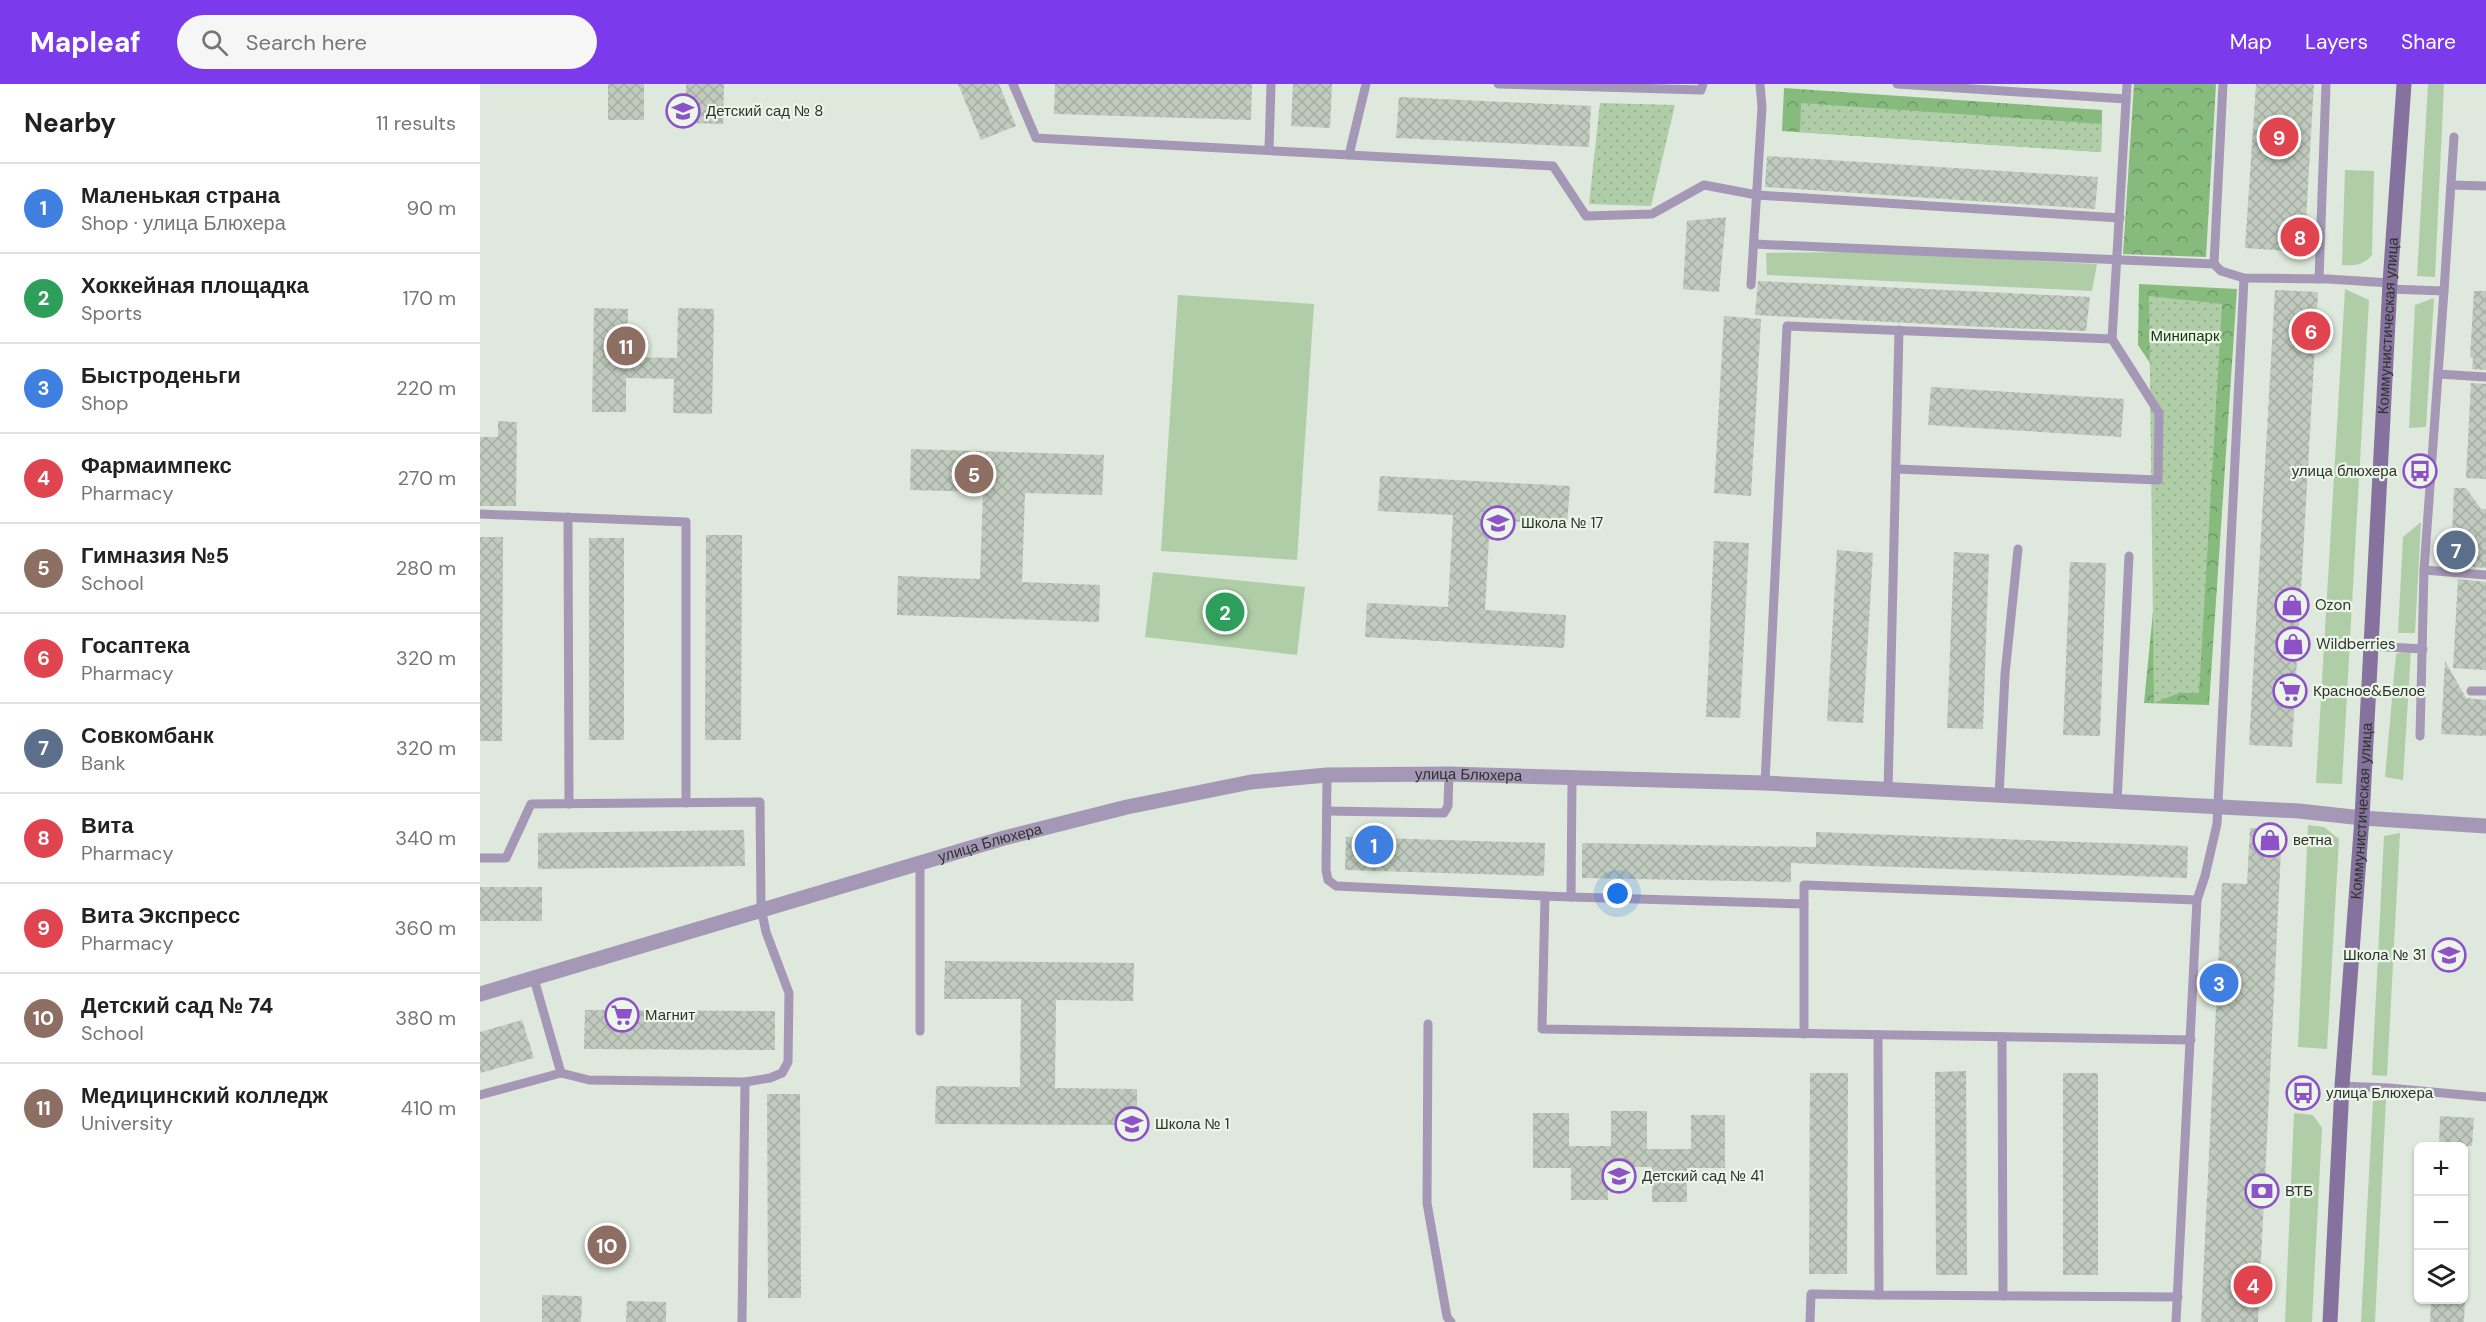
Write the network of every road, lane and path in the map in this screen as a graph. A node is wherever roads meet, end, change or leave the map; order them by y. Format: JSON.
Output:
{"nodes":[{"id":1,"x":1013,"y":84,"type":"edge"},
{"id":2,"x":1271,"y":84,"type":"edge"},
{"id":3,"x":1366,"y":84,"type":"edge"},
{"id":4,"x":1498,"y":84,"type":"edge"},
{"id":5,"x":1703,"y":84,"type":"edge"},
{"id":6,"x":1760,"y":84,"type":"edge"},
{"id":7,"x":1897,"y":84,"type":"edge"},
{"id":8,"x":2127,"y":84,"type":"edge"},
{"id":9,"x":2223,"y":84,"type":"edge"},
{"id":10,"x":2326,"y":84,"type":"edge"},
{"id":11,"x":2404,"y":84,"type":"edge"},
{"id":12,"x":2126,"y":99,"type":"junction"},
{"id":13,"x":2454,"y":136,"type":"dead end"},
{"id":14,"x":1269,"y":150,"type":"junction"},
{"id":15,"x":1349,"y":155,"type":"junction"},
{"id":16,"x":2451,"y":185,"type":"junction"},
{"id":17,"x":2486,"y":186,"type":"edge"},
{"id":18,"x":1757,"y":195,"type":"junction"},
{"id":19,"x":2120,"y":218,"type":"junction"},
{"id":20,"x":1754,"y":243,"type":"junction"},
{"id":21,"x":2117,"y":260,"type":"junction"},
{"id":22,"x":2214,"y":264,"type":"junction"},
{"id":23,"x":2244,"y":278,"type":"junction"},
{"id":24,"x":2319,"y":279,"type":"junction"},
{"id":25,"x":1751,"y":285,"type":"dead end"},
{"id":26,"x":2390,"y":286,"type":"junction"},
{"id":27,"x":2444,"y":291,"type":"junction"},
{"id":28,"x":1899,"y":330,"type":"junction"},
{"id":29,"x":2112,"y":339,"type":"junction"},
{"id":30,"x":2438,"y":374,"type":"junction"},
{"id":31,"x":2486,"y":377,"type":"edge"},
{"id":32,"x":1896,"y":469,"type":"junction"},
{"id":33,"x":480,"y":514,"type":"edge"},
{"id":34,"x":568,"y":517,"type":"junction"},
{"id":35,"x":2018,"y":549,"type":"dead end"},
{"id":36,"x":2130,"y":556,"type":"dead end"},
{"id":37,"x":2424,"y":570,"type":"junction"},
{"id":38,"x":2486,"y":575,"type":"edge"},
{"id":39,"x":2370,"y":646,"type":"junction"},
{"id":40,"x":2423,"y":649,"type":"junction"},
{"id":41,"x":2471,"y":691,"type":"dead end"},
{"id":42,"x":2486,"y":691,"type":"edge"},
{"id":43,"x":2420,"y":736,"type":"dead end"},
{"id":44,"x":1449,"y":774,"type":"junction"},
{"id":45,"x":1327,"y":775,"type":"junction"},
{"id":46,"x":1572,"y":779,"type":"junction"},
{"id":47,"x":1765,"y":783,"type":"junction"},
{"id":48,"x":1888,"y":790,"type":"junction"},
{"id":49,"x":1998,"y":797,"type":"junction"},
{"id":50,"x":686,"y":803,"type":"junction"},
{"id":51,"x":2117,"y":803,"type":"junction"},
{"id":52,"x":569,"y":804,"type":"junction"},
{"id":53,"x":2218,"y":807,"type":"junction"},
{"id":54,"x":1327,"y":811,"type":"junction"},
{"id":55,"x":2362,"y":818,"type":"junction"},
{"id":56,"x":2486,"y":826,"type":"edge"},
{"id":57,"x":480,"y":858,"type":"edge"},
{"id":58,"x":920,"y":862,"type":"junction"},
{"id":59,"x":1545,"y":896,"type":"junction"},
{"id":60,"x":1571,"y":897,"type":"junction"},
{"id":61,"x":2197,"y":900,"type":"junction"},
{"id":62,"x":1804,"y":904,"type":"junction"},
{"id":63,"x":761,"y":909,"type":"junction"},
{"id":64,"x":534,"y":979,"type":"junction"},
{"id":65,"x":480,"y":994,"type":"edge"},
{"id":66,"x":1428,"y":1024,"type":"dead end"},
{"id":67,"x":920,"y":1031,"type":"dead end"},
{"id":68,"x":1804,"y":1034,"type":"junction"},
{"id":69,"x":1878,"y":1035,"type":"junction"},
{"id":70,"x":2002,"y":1037,"type":"junction"},
{"id":71,"x":2191,"y":1040,"type":"junction"},
{"id":72,"x":561,"y":1073,"type":"junction"},
{"id":73,"x":745,"y":1082,"type":"junction"},
{"id":74,"x":2342,"y":1086,"type":"junction"},
{"id":75,"x":480,"y":1095,"type":"edge"},
{"id":76,"x":2486,"y":1097,"type":"edge"},
{"id":77,"x":1879,"y":1295,"type":"junction"},
{"id":78,"x":2003,"y":1296,"type":"junction"},
{"id":79,"x":2178,"y":1297,"type":"junction"},
{"id":80,"x":742,"y":1322,"type":"edge"},
{"id":81,"x":1451,"y":1322,"type":"edge"},
{"id":82,"x":1810,"y":1322,"type":"edge"},
{"id":83,"x":2176,"y":1322,"type":"edge"},
{"id":84,"x":2330,"y":1322,"type":"edge"}],
"edges":[{"from":1,"to":14,"type":"lane"},
{"from":2,"to":14,"type":"lane"},
{"from":3,"to":15,"type":"lane"},
{"from":4,"to":5,"type":"lane"},
{"from":6,"to":18,"type":"lane"},
{"from":7,"to":12,"type":"lane"},
{"from":8,"to":12,"type":"lane"},
{"from":9,"to":22,"type":"lane"},
{"from":10,"to":24,"type":"lane"},
{"from":11,"to":26,"type":"main road","name":"Коммунистическая улица"},
{"from":12,"to":19,"type":"lane"},
{"from":13,"to":16,"type":"lane"},
{"from":14,"to":15,"type":"lane"},
{"from":15,"to":18,"type":"lane"},
{"from":16,"to":17,"type":"lane"},
{"from":16,"to":27,"type":"lane"},
{"from":18,"to":19,"type":"lane"},
{"from":18,"to":20,"type":"lane"},
{"from":19,"to":21,"type":"lane"},
{"from":20,"to":21,"type":"lane"},
{"from":20,"to":25,"type":"lane"},
{"from":21,"to":22,"type":"lane"},
{"from":21,"to":29,"type":"lane"},
{"from":22,"to":23,"type":"lane"},
{"from":23,"to":24,"type":"lane"},
{"from":23,"to":53,"type":"lane"},
{"from":24,"to":26,"type":"lane"},
{"from":26,"to":27,"type":"lane"},
{"from":26,"to":39,"type":"main road","name":"Коммунистическая улица"},
{"from":27,"to":30,"type":"lane"},
{"from":28,"to":29,"type":"lane"},
{"from":28,"to":32,"type":"lane"},
{"from":28,"to":47,"type":"lane"},
{"from":29,"to":32,"type":"lane"},
{"from":30,"to":31,"type":"lane"},
{"from":30,"to":37,"type":"lane"},
{"from":32,"to":48,"type":"lane"},
{"from":33,"to":34,"type":"lane"},
{"from":34,"to":50,"type":"lane"},
{"from":34,"to":52,"type":"lane"},
{"from":35,"to":49,"type":"lane"},
{"from":36,"to":51,"type":"lane"},
{"from":37,"to":38,"type":"lane"},
{"from":37,"to":40,"type":"lane"},
{"from":39,"to":40,"type":"lane"},
{"from":39,"to":55,"type":"main road","name":"Коммунистическая улица"},
{"from":40,"to":43,"type":"lane"},
{"from":41,"to":42,"type":"lane"},
{"from":44,"to":45,"type":"street","name":"улица Блюхера"},
{"from":44,"to":46,"type":"street","name":"улица Блюхера"},
{"from":44,"to":54,"type":"lane"},
{"from":45,"to":54,"type":"lane"},
{"from":45,"to":58,"type":"street","name":"улица Блюхера"},
{"from":46,"to":47,"type":"street","name":"улица Блюхера"},
{"from":46,"to":60,"type":"lane"},
{"from":47,"to":48,"type":"street","name":"улица Блюхера"},
{"from":48,"to":49,"type":"street","name":"улица Блюхера"},
{"from":49,"to":51,"type":"street","name":"улица Блюхера"},
{"from":50,"to":52,"type":"lane"},
{"from":50,"to":63,"type":"lane"},
{"from":51,"to":53,"type":"street","name":"улица Блюхера"},
{"from":52,"to":57,"type":"lane"},
{"from":53,"to":55,"type":"street","name":"улица Блюхера"},
{"from":53,"to":61,"type":"lane"},
{"from":54,"to":59,"type":"lane"},
{"from":55,"to":56,"type":"street","name":"улица Блюхера"},
{"from":55,"to":74,"type":"main road","name":"Коммунистическая улица"},
{"from":58,"to":63,"type":"street","name":"улица Блюхера"},
{"from":58,"to":67,"type":"lane"},
{"from":59,"to":60,"type":"lane"},
{"from":59,"to":68,"type":"lane"},
{"from":60,"to":62,"type":"lane"},
{"from":61,"to":62,"type":"lane"},
{"from":61,"to":71,"type":"lane"},
{"from":62,"to":68,"type":"lane"},
{"from":63,"to":64,"type":"street","name":"улица Блюхера"},
{"from":63,"to":73,"type":"lane"},
{"from":64,"to":65,"type":"street","name":"улица Блюхера"},
{"from":64,"to":72,"type":"lane"},
{"from":66,"to":81,"type":"lane"},
{"from":68,"to":69,"type":"lane"},
{"from":69,"to":70,"type":"lane"},
{"from":69,"to":77,"type":"lane"},
{"from":70,"to":71,"type":"lane"},
{"from":70,"to":78,"type":"lane"},
{"from":71,"to":79,"type":"lane"},
{"from":72,"to":73,"type":"lane"},
{"from":72,"to":75,"type":"lane"},
{"from":73,"to":80,"type":"lane"},
{"from":74,"to":76,"type":"lane"},
{"from":74,"to":84,"type":"main road","name":"Коммунистическая улица"},
{"from":77,"to":78,"type":"lane"},
{"from":77,"to":82,"type":"lane"},
{"from":78,"to":79,"type":"lane"},
{"from":79,"to":83,"type":"lane"}]}
